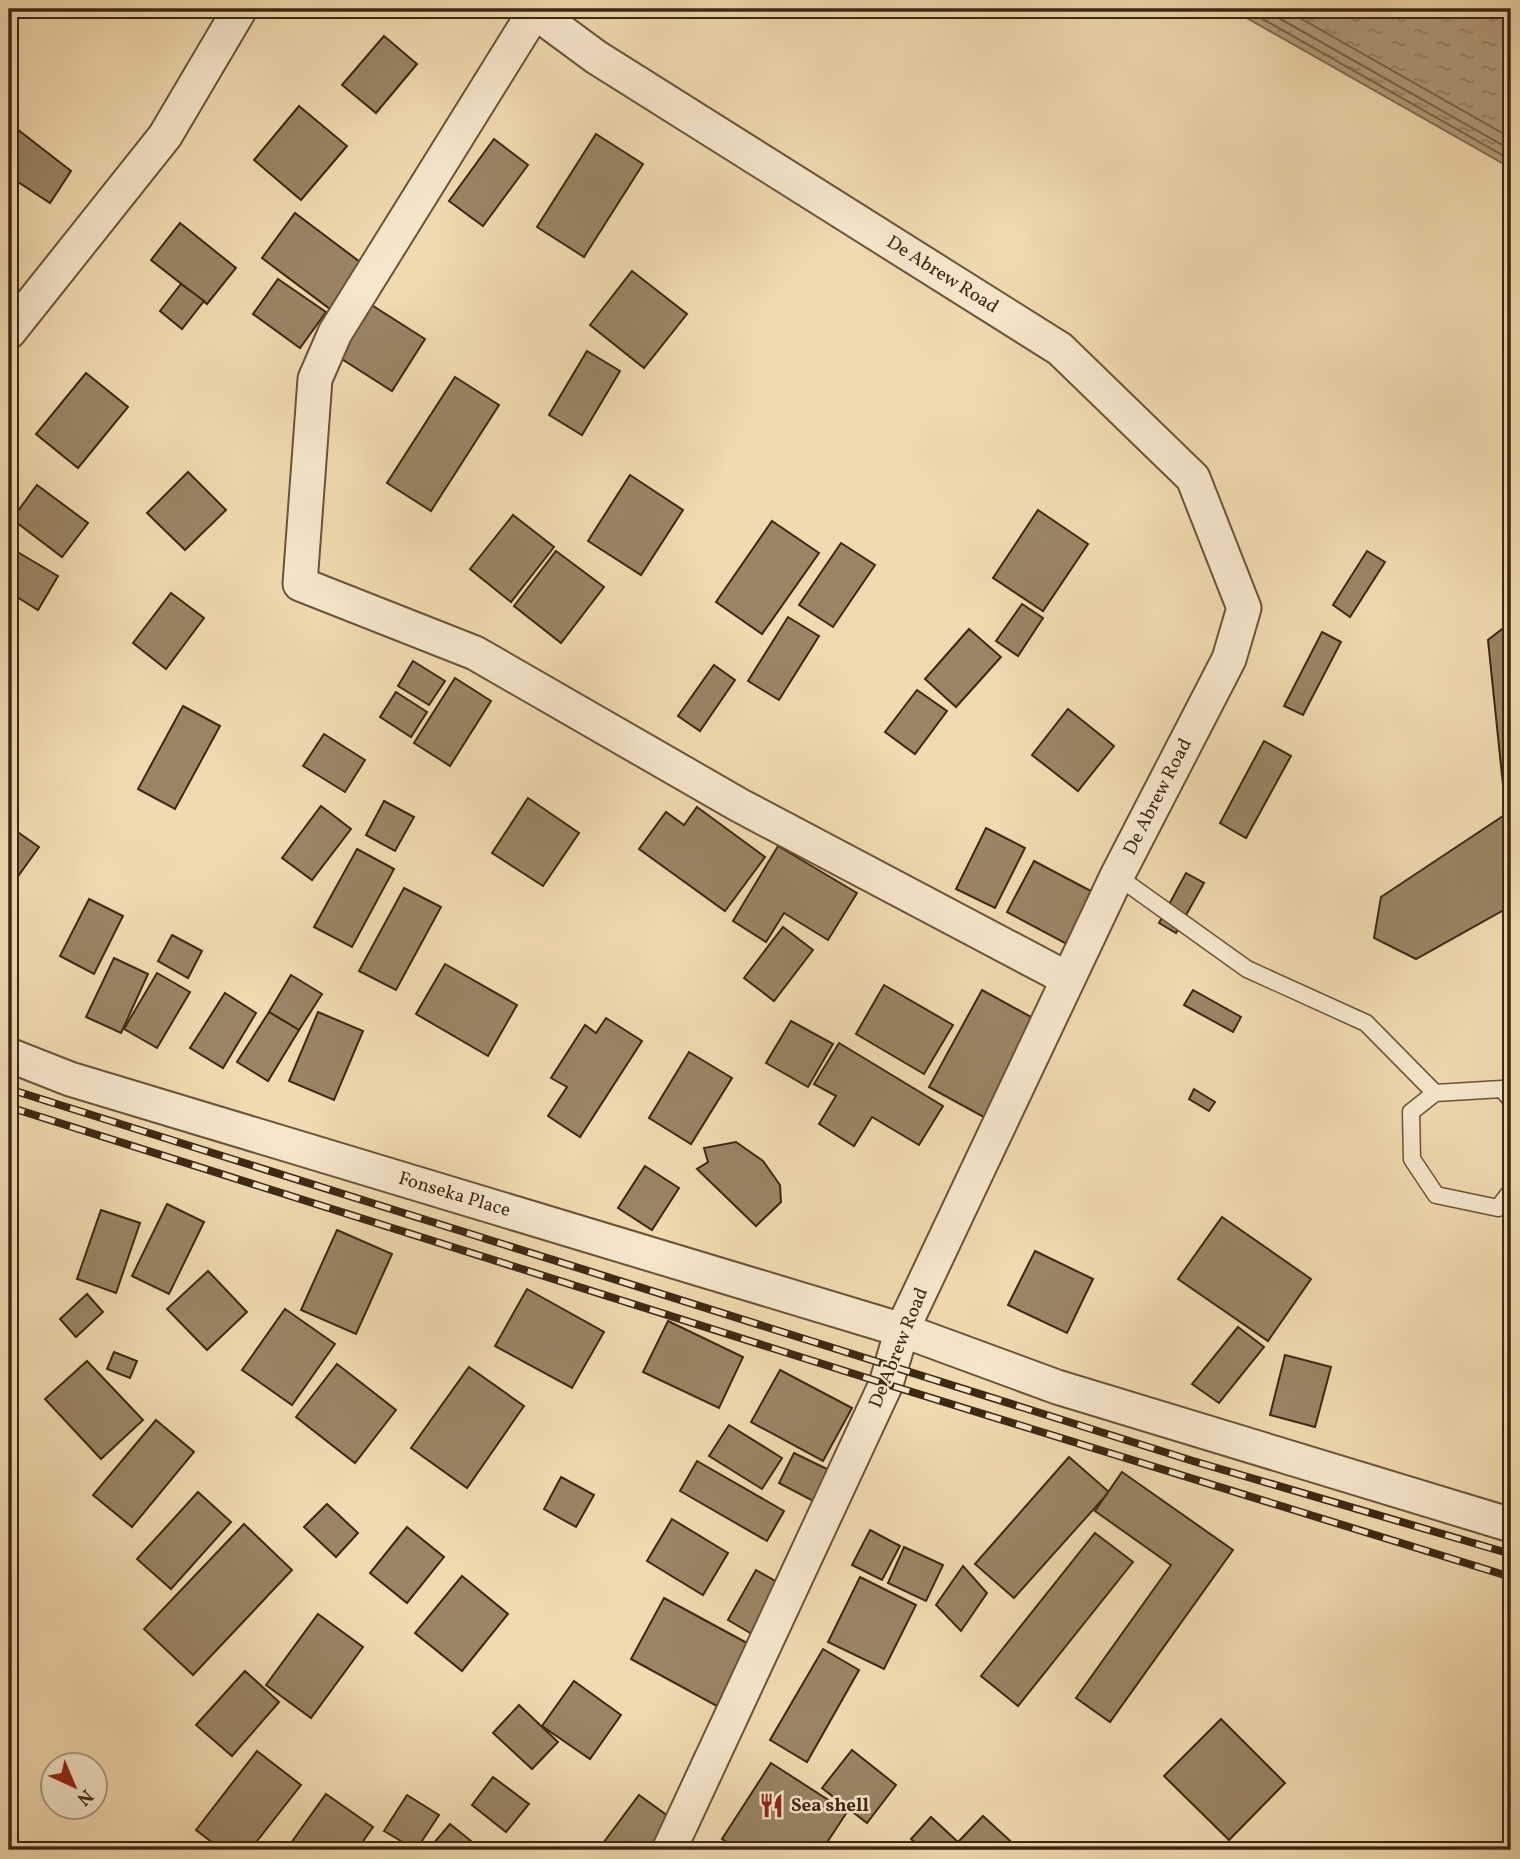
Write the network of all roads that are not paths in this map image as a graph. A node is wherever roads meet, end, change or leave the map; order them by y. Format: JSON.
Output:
{"nodes":[{"id":1,"x":240,"y":9,"type":"edge"},
{"id":2,"x":533,"y":10,"type":"edge"},
{"id":3,"x":9,"y":332,"type":"edge"},
{"id":4,"x":1118,"y":876,"type":"junction"},
{"id":5,"x":1068,"y":979,"type":"junction"},
{"id":6,"x":9,"y":1055,"type":"edge"},
{"id":7,"x":1435,"y":1093,"type":"junction"},
{"id":8,"x":1511,"y":1100,"type":"edge"},
{"id":9,"x":1511,"y":1191,"type":"edge"},
{"id":10,"x":902,"y":1330,"type":"junction"},
{"id":11,"x":1511,"y":1525,"type":"edge"},
{"id":12,"x":669,"y":1850,"type":"edge"}],
"edges":[{"from":1,"to":3,"type":"street"},
{"from":2,"to":4,"type":"street","name":"De Abrew Road"},
{"from":2,"to":5,"type":"street"},
{"from":4,"to":5,"type":"street","name":"De Abrew Road"},
{"from":4,"to":7,"type":"lane"},
{"from":5,"to":10,"type":"street","name":"De Abrew Road"},
{"from":6,"to":10,"type":"street","name":"Fonseka Place"},
{"from":7,"to":8,"type":"lane"},
{"from":7,"to":9,"type":"lane"},
{"from":10,"to":11,"type":"street","name":"Fonseka Place"},
{"from":10,"to":12,"type":"street","name":"De Abrew Road"}]}
